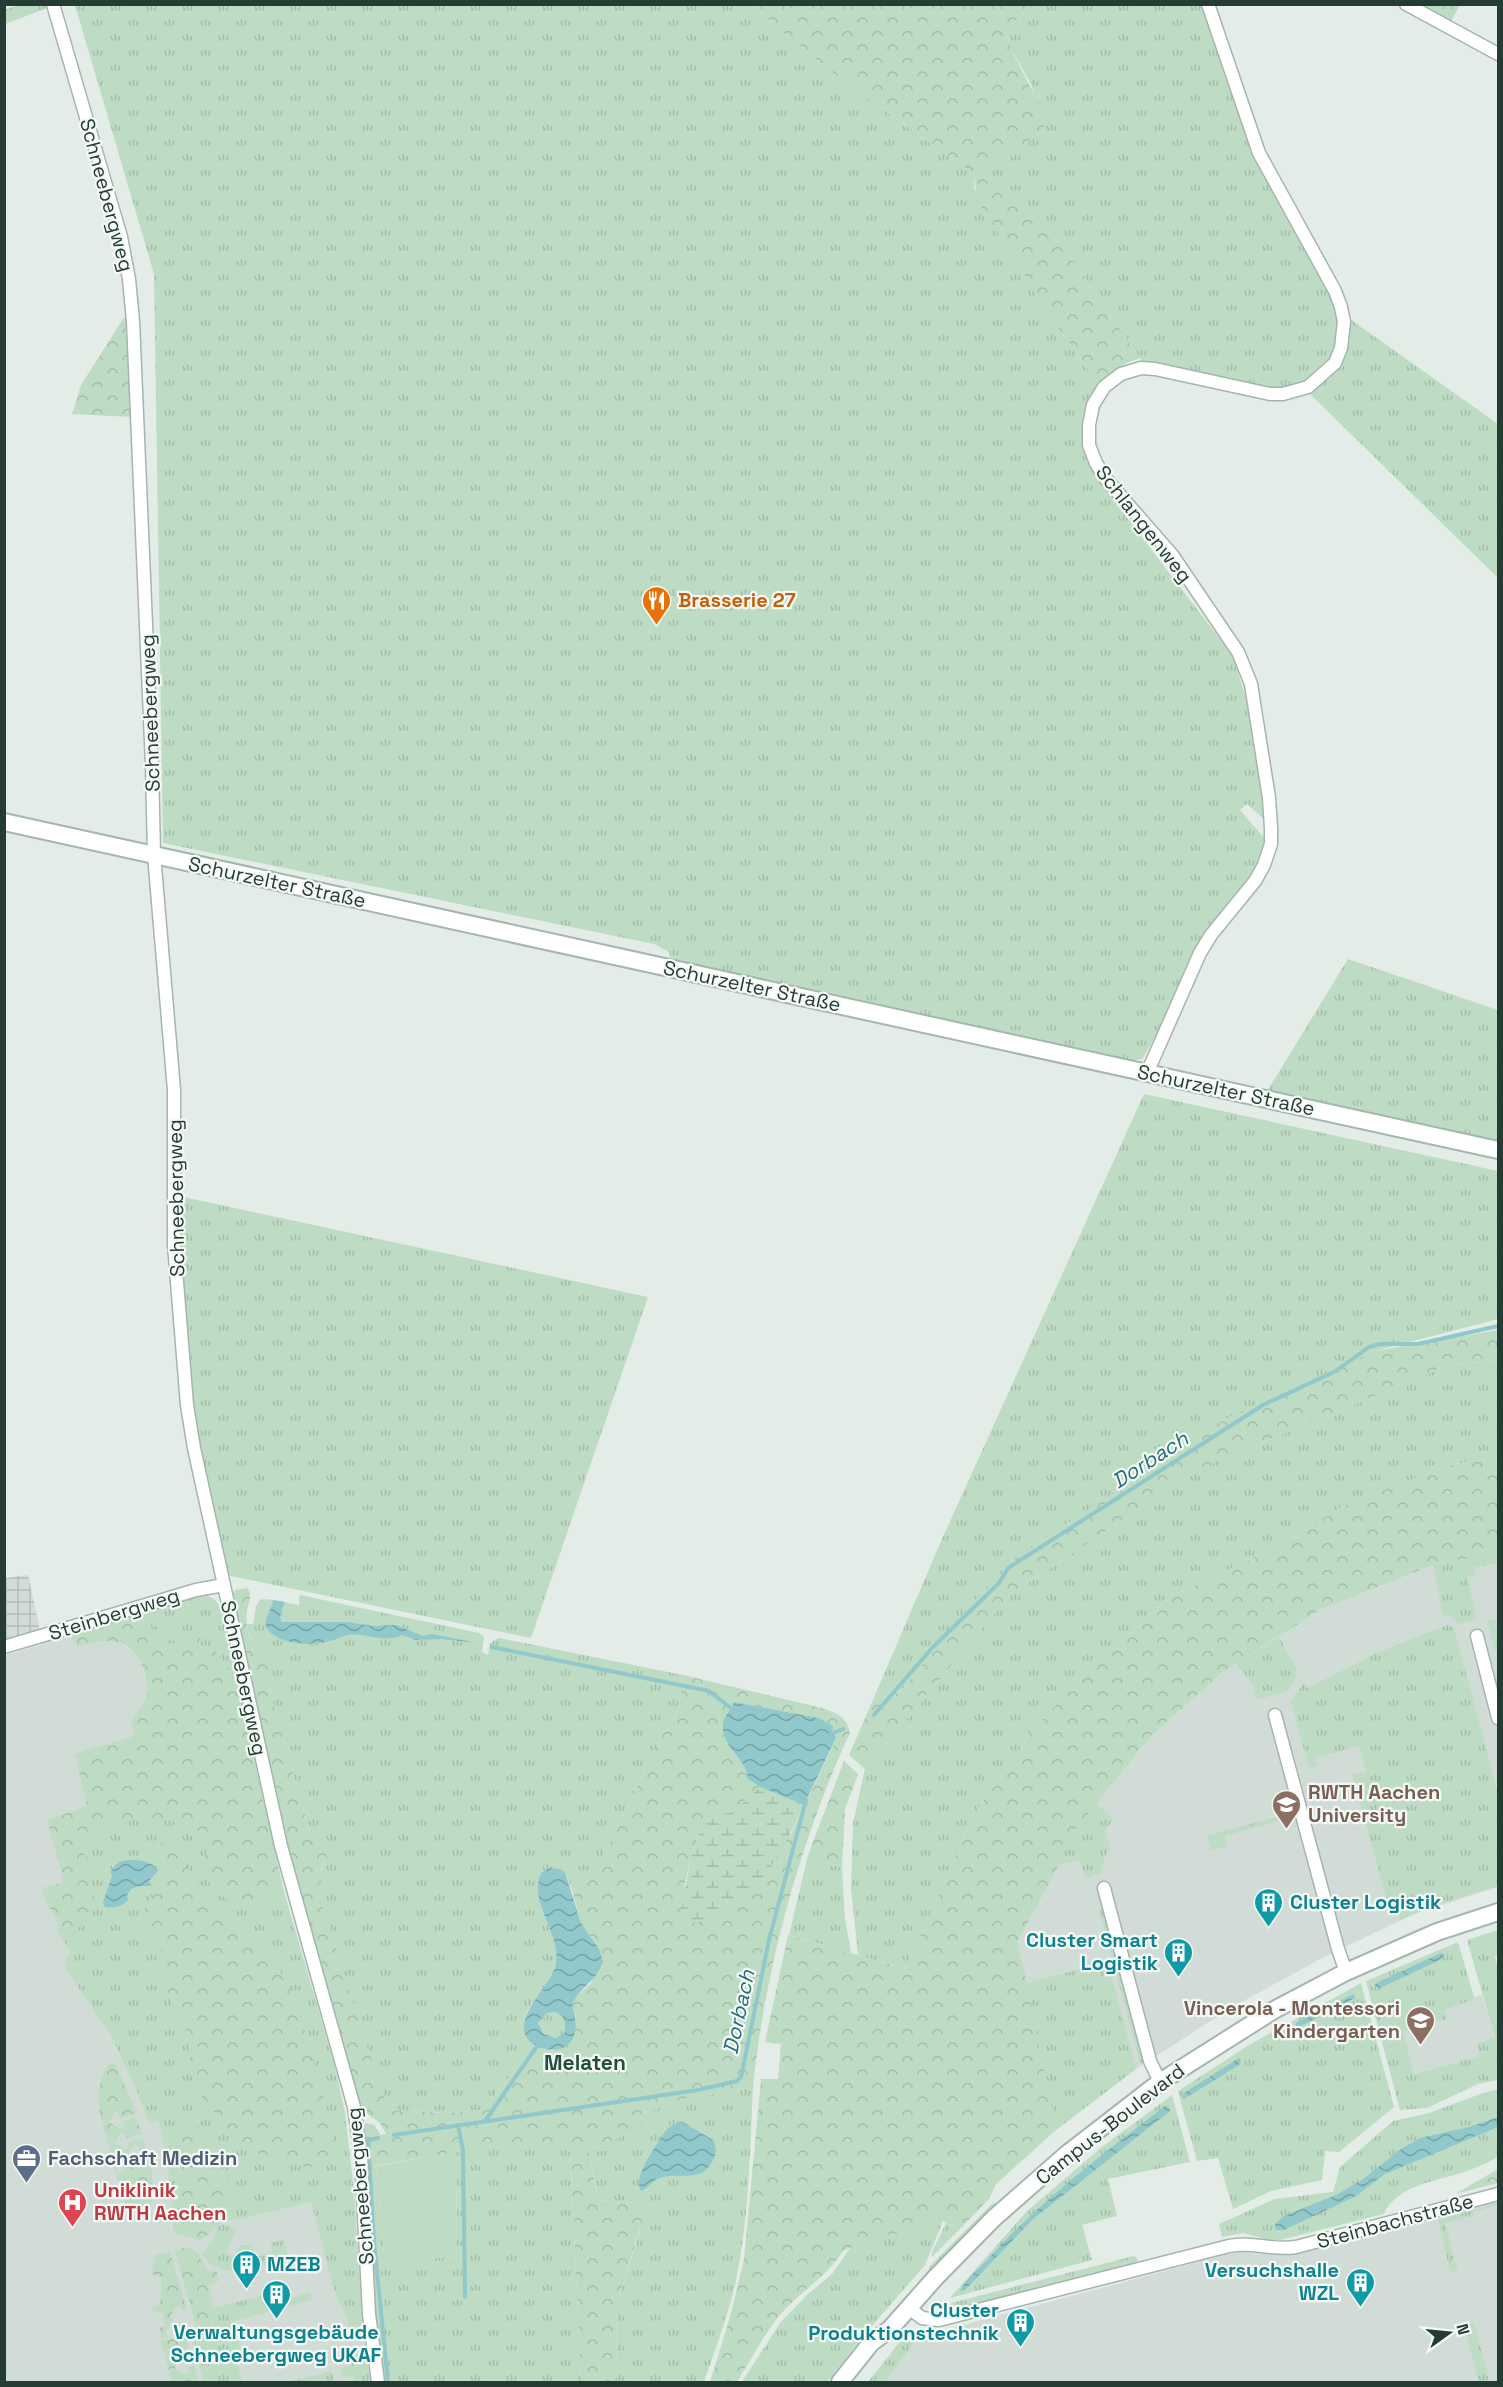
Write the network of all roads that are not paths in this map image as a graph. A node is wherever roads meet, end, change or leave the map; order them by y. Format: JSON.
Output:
{"nodes":[{"id":1,"x":53,"y":4,"type":"edge"},
{"id":2,"x":1208,"y":4,"type":"edge"},
{"id":3,"x":1406,"y":4,"type":"edge"},
{"id":4,"x":1498,"y":54,"type":"edge"},
{"id":5,"x":4,"y":822,"type":"edge"},
{"id":6,"x":154,"y":855,"type":"junction"},
{"id":7,"x":1147,"y":1073,"type":"junction"},
{"id":8,"x":1498,"y":1150,"type":"edge"},
{"id":9,"x":224,"y":1584,"type":"junction"},
{"id":10,"x":1477,"y":1636,"type":"dead end"},
{"id":11,"x":4,"y":1647,"type":"edge"},
{"id":12,"x":1275,"y":1715,"type":"dead end"},
{"id":13,"x":1498,"y":1718,"type":"edge"},
{"id":14,"x":1104,"y":1888,"type":"dead end"},
{"id":15,"x":1498,"y":1912,"type":"edge"},
{"id":16,"x":1346,"y":1972,"type":"junction"},
{"id":17,"x":1160,"y":2082,"type":"junction"},
{"id":18,"x":1498,"y":2194,"type":"edge"},
{"id":19,"x":909,"y":2308,"type":"junction"},
{"id":20,"x":890,"y":2329,"type":"junction"},
{"id":21,"x":378,"y":2382,"type":"edge"},
{"id":22,"x":840,"y":2382,"type":"edge"},
{"id":23,"x":853,"y":2382,"type":"edge"}],
"edges":[{"from":1,"to":6,"type":"street","name":"Schneebergweg"},
{"from":2,"to":7,"type":"street","name":"Schlangenweg"},
{"from":3,"to":4,"type":"street"},
{"from":5,"to":6,"type":"street","name":"Schurzelter Straße"},
{"from":6,"to":7,"type":"street","name":"Schurzelter Straße"},
{"from":6,"to":9,"type":"street","name":"Schneebergweg"},
{"from":7,"to":8,"type":"street","name":"Schurzelter Straße"},
{"from":9,"to":11,"type":"street","name":"Steinbergweg"},
{"from":9,"to":21,"type":"street","name":"Schneebergweg"},
{"from":10,"to":13,"type":"street"},
{"from":12,"to":16,"type":"street"},
{"from":14,"to":17,"type":"street"},
{"from":15,"to":16,"type":"street","name":"Campus-Boulevard"},
{"from":16,"to":17,"type":"street","name":"Campus-Boulevard"},
{"from":17,"to":19,"type":"street","name":"Campus-Boulevard"},
{"from":18,"to":19,"type":"street","name":"Steinbachstraße"},
{"from":19,"to":20,"type":"street","name":"Campus-Boulevard"},
{"from":20,"to":22,"type":"street","name":"Campus-Boulevard"},
{"from":20,"to":23,"type":"street","name":"Campus-Boulevard"}]}
